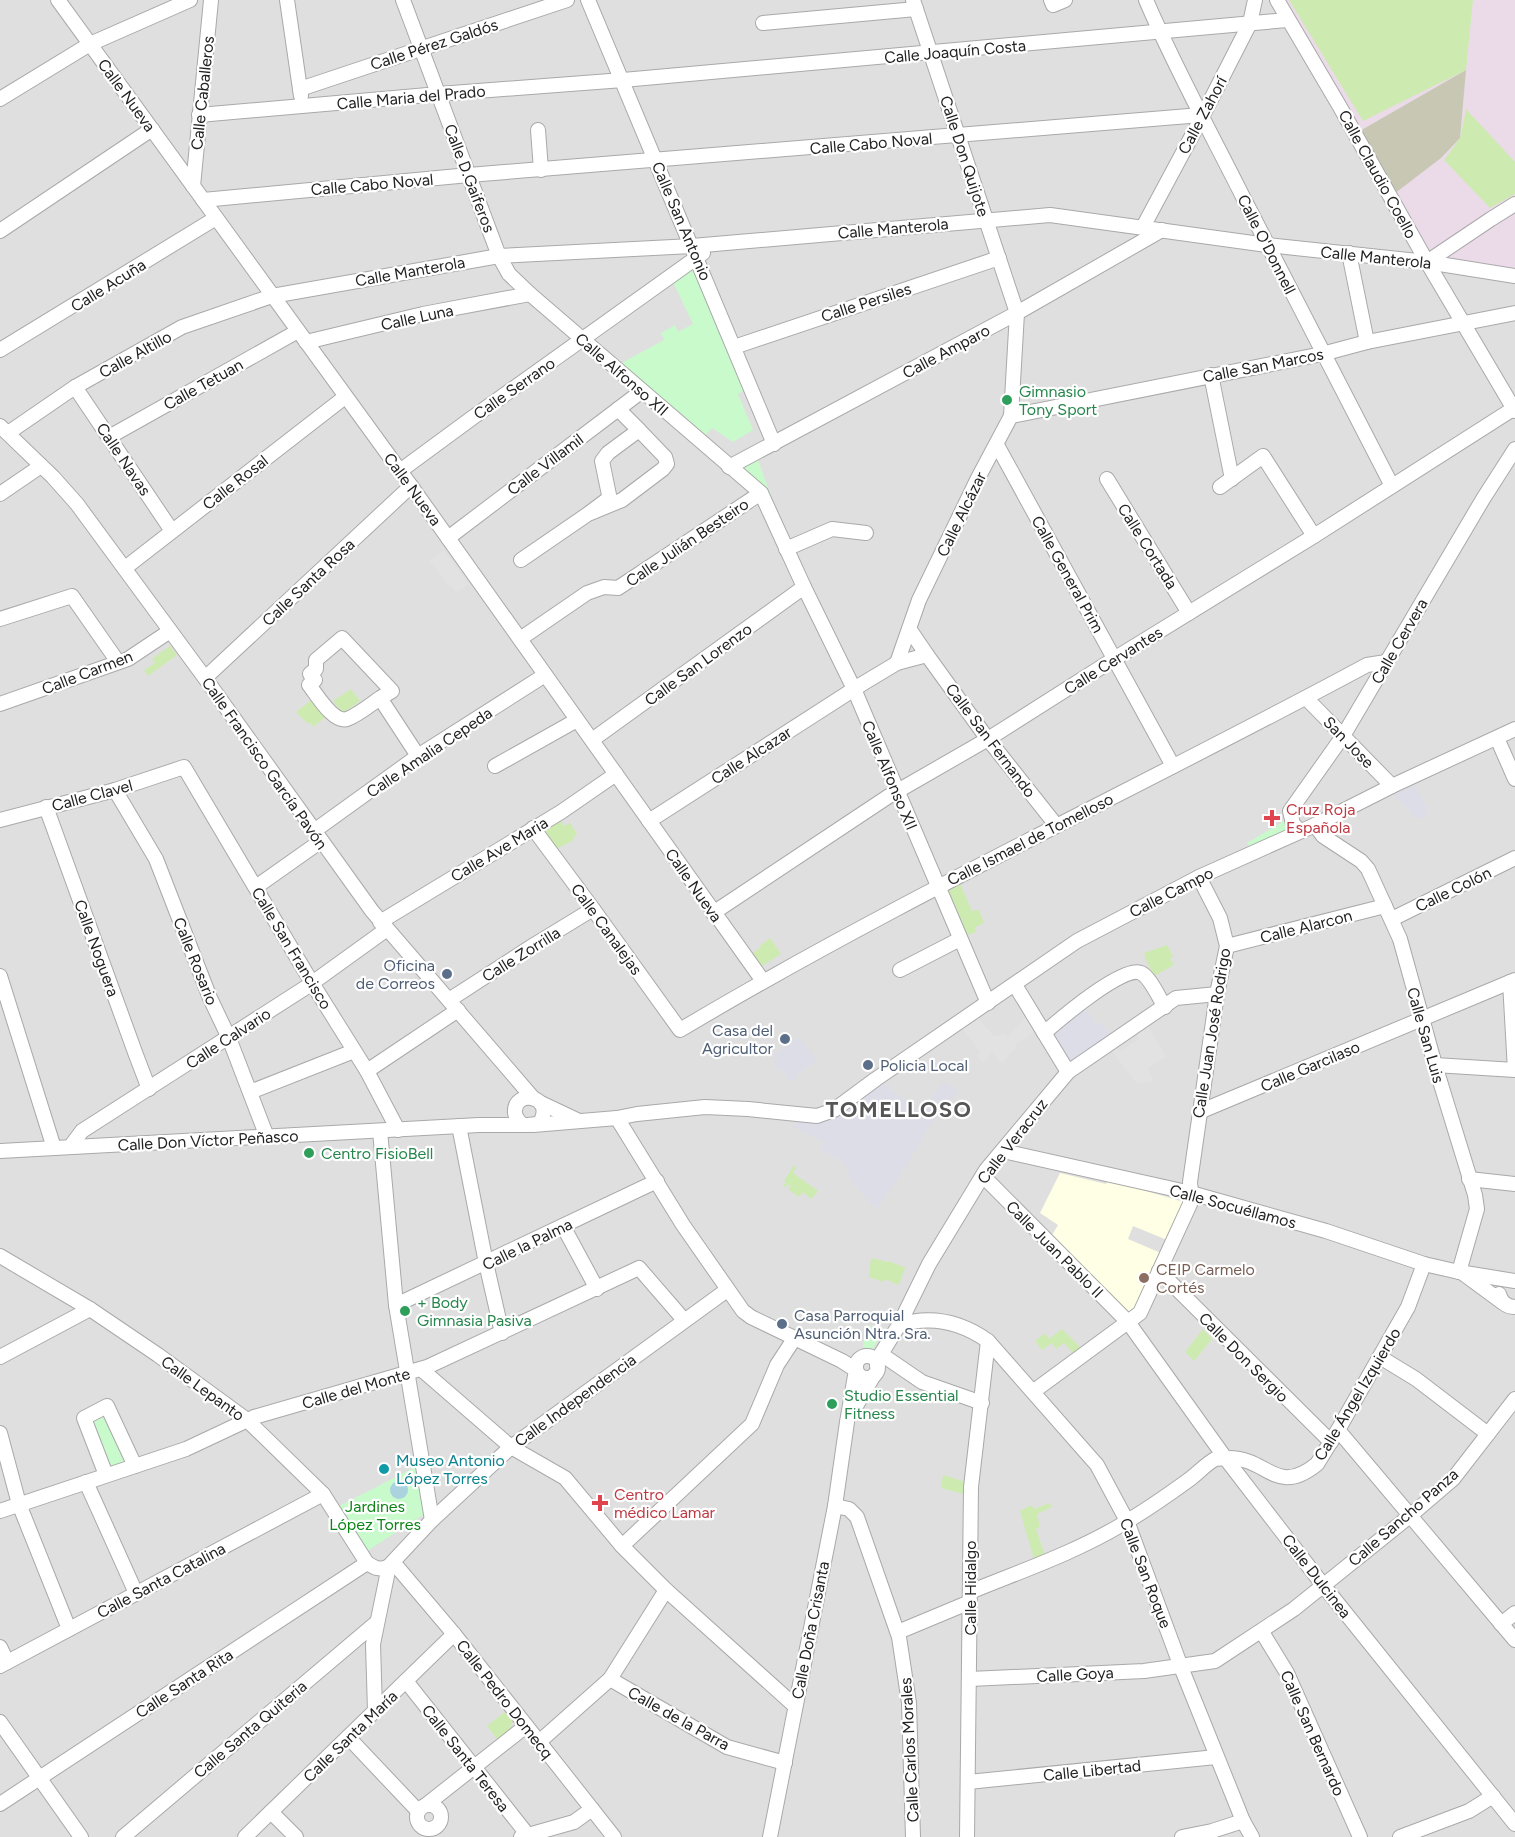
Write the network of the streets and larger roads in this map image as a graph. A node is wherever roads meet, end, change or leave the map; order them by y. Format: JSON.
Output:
{"nodes":[{"id":1,"x":58,"y":0,"type":"edge"},
{"id":2,"x":190,"y":0,"type":"edge"},
{"id":3,"x":211,"y":0,"type":"edge"},
{"id":4,"x":287,"y":0,"type":"edge"},
{"id":5,"x":403,"y":0,"type":"edge"},
{"id":6,"x":567,"y":0,"type":"edge"},
{"id":7,"x":588,"y":0,"type":"edge"},
{"id":8,"x":1051,"y":0,"type":"edge"},
{"id":9,"x":1065,"y":0,"type":"edge"},
{"id":10,"x":1146,"y":0,"type":"edge"},
{"id":11,"x":1255,"y":0,"type":"edge"},
{"id":12,"x":1276,"y":0,"type":"edge"},
{"id":13,"x":168,"y":4,"type":"edge"},
{"id":14,"x":914,"y":4,"type":"edge"},
{"id":15,"x":1287,"y":20,"type":"junction"},
{"id":16,"x":763,"y":23,"type":"dead end"},
{"id":17,"x":1250,"y":23,"type":"junction"},
{"id":18,"x":1160,"y":32,"type":"junction"},
{"id":19,"x":90,"y":44,"type":"junction"},
{"id":20,"x":421,"y":48,"type":"junction"},
{"id":21,"x":931,"y":53,"type":"junction"},
{"id":22,"x":623,"y":80,"type":"junction"},
{"id":23,"x":300,"y":89,"type":"junction"},
{"id":24,"x":439,"y":94,"type":"junction"},
{"id":25,"x":0,"y":99,"type":"edge"},
{"id":26,"x":303,"y":107,"type":"junction"},
{"id":27,"x":199,"y":115,"type":"junction"},
{"id":28,"x":1202,"y":116,"type":"junction"},
{"id":29,"x":152,"y":129,"type":"junction"},
{"id":30,"x":538,"y":130,"type":"dead end"},
{"id":31,"x":957,"y":135,"type":"junction"},
{"id":32,"x":656,"y":160,"type":"junction"},
{"id":33,"x":541,"y":170,"type":"junction"},
{"id":34,"x":469,"y":175,"type":"junction"},
{"id":35,"x":193,"y":186,"type":"junction"},
{"id":36,"x":203,"y":200,"type":"junction"},
{"id":37,"x":1515,"y":204,"type":"edge"},
{"id":38,"x":216,"y":218,"type":"junction"},
{"id":39,"x":986,"y":219,"type":"junction"},
{"id":40,"x":1143,"y":227,"type":"junction"},
{"id":41,"x":1162,"y":230,"type":"junction"},
{"id":42,"x":0,"y":231,"type":"edge"},
{"id":43,"x":1267,"y":244,"type":"junction"},
{"id":44,"x":695,"y":251,"type":"junction"},
{"id":45,"x":1349,"y":253,"type":"junction"},
{"id":46,"x":499,"y":256,"type":"junction"},
{"id":47,"x":999,"y":258,"type":"junction"},
{"id":48,"x":1427,"y":262,"type":"junction"},
{"id":49,"x":1515,"y":276,"type":"edge"},
{"id":50,"x":530,"y":294,"type":"junction"},
{"id":51,"x":272,"y":296,"type":"junction"},
{"id":52,"x":1515,"y":312,"type":"edge"},
{"id":53,"x":1017,"y":313,"type":"junction"},
{"id":54,"x":1464,"y":323,"type":"junction"},
{"id":55,"x":302,"y":337,"type":"junction"},
{"id":56,"x":582,"y":339,"type":"junction"},
{"id":57,"x":1367,"y":342,"type":"junction"},
{"id":58,"x":734,"y":347,"type":"junction"},
{"id":59,"x":0,"y":350,"type":"edge"},
{"id":60,"x":1322,"y":354,"type":"junction"},
{"id":61,"x":1211,"y":375,"type":"junction"},
{"id":62,"x":75,"y":387,"type":"junction"},
{"id":63,"x":642,"y":391,"type":"junction"},
{"id":64,"x":345,"y":397,"type":"junction"},
{"id":65,"x":618,"y":409,"type":"junction"},
{"id":66,"x":1514,"y":410,"type":"edge"},
{"id":67,"x":1011,"y":416,"type":"junction"},
{"id":68,"x":4,"y":429,"type":"edge"},
{"id":69,"x":639,"y":430,"type":"junction"},
{"id":70,"x":109,"y":437,"type":"junction"},
{"id":71,"x":774,"y":444,"type":"junction"},
{"id":72,"x":997,"y":445,"type":"junction"},
{"id":73,"x":1515,"y":449,"type":"edge"},
{"id":74,"x":41,"y":466,"type":"junction"},
{"id":75,"x":729,"y":467,"type":"junction"},
{"id":76,"x":400,"y":471,"type":"junction"},
{"id":77,"x":1107,"y":479,"type":"dead end"},
{"id":78,"x":411,"y":486,"type":"junction"},
{"id":79,"x":1392,"y":486,"type":"junction"},
{"id":80,"x":760,"y":493,"type":"junction"},
{"id":81,"x":0,"y":494,"type":"edge"},
{"id":82,"x":588,"y":514,"type":"junction"},
{"id":83,"x":172,"y":531,"type":"junction"},
{"id":84,"x":866,"y":533,"type":"dead end"},
{"id":85,"x":1314,"y":536,"type":"junction"},
{"id":86,"x":448,"y":538,"type":"junction"},
{"id":87,"x":786,"y":549,"type":"junction"},
{"id":88,"x":520,"y":560,"type":"dead end"},
{"id":89,"x":125,"y":568,"type":"junction"},
{"id":90,"x":804,"y":587,"type":"junction"},
{"id":91,"x":1189,"y":613,"type":"junction"},
{"id":92,"x":0,"y":619,"type":"edge"},
{"id":93,"x":910,"y":630,"type":"junction"},
{"id":94,"x":170,"y":631,"type":"junction"},
{"id":95,"x":520,"y":639,"type":"junction"},
{"id":96,"x":927,"y":654,"type":"junction"},
{"id":97,"x":1114,"y":659,"type":"junction"},
{"id":98,"x":118,"y":662,"type":"junction"},
{"id":99,"x":1386,"y":662,"type":"junction"},
{"id":100,"x":897,"y":663,"type":"junction"},
{"id":101,"x":545,"y":675,"type":"junction"},
{"id":102,"x":205,"y":678,"type":"junction"},
{"id":103,"x":854,"y":689,"type":"junction"},
{"id":104,"x":380,"y":698,"type":"junction"},
{"id":105,"x":1306,"y":698,"type":"junction"},
{"id":106,"x":0,"y":704,"type":"edge"},
{"id":107,"x":577,"y":720,"type":"junction"},
{"id":108,"x":1515,"y":729,"type":"edge"},
{"id":109,"x":1343,"y":736,"type":"junction"},
{"id":110,"x":1497,"y":738,"type":"junction"},
{"id":111,"x":988,"y":739,"type":"junction"},
{"id":112,"x":592,"y":740,"type":"junction"},
{"id":113,"x":418,"y":756,"type":"junction"},
{"id":114,"x":495,"y":766,"type":"dead end"},
{"id":115,"x":1173,"y":766,"type":"junction"},
{"id":116,"x":184,"y":767,"type":"joint"},
{"id":117,"x":616,"y":774,"type":"junction"},
{"id":118,"x":1515,"y":779,"type":"edge"},
{"id":119,"x":1392,"y":786,"type":"junction"},
{"id":120,"x":115,"y":790,"type":"junction"},
{"id":121,"x":897,"y":792,"type":"junction"},
{"id":122,"x":46,"y":807,"type":"junction"},
{"id":123,"x":0,"y":820,"type":"edge"},
{"id":124,"x":649,"y":821,"type":"junction"},
{"id":125,"x":1056,"y":825,"type":"junction"},
{"id":126,"x":1315,"y":825,"type":"junction"},
{"id":127,"x":533,"y":828,"type":"junction"},
{"id":128,"x":1299,"y":831,"type":"junction"},
{"id":129,"x":317,"y":836,"type":"junction"},
{"id":130,"x":1515,"y":858,"type":"edge"},
{"id":131,"x":1198,"y":877,"type":"junction"},
{"id":132,"x":256,"y":887,"type":"junction"},
{"id":133,"x":938,"y":887,"type":"junction"},
{"id":134,"x":1385,"y":906,"type":"junction"},
{"id":135,"x":593,"y":909,"type":"junction"},
{"id":136,"x":713,"y":913,"type":"junction"},
{"id":137,"x":1392,"y":919,"type":"junction"},
{"id":138,"x":384,"y":926,"type":"junction"},
{"id":139,"x":960,"y":939,"type":"junction"},
{"id":140,"x":1227,"y":946,"type":"junction"},
{"id":141,"x":900,"y":970,"type":"dead end"},
{"id":142,"x":0,"y":976,"type":"edge"},
{"id":143,"x":763,"y":981,"type":"junction"},
{"id":144,"x":1513,"y":981,"type":"edge"},
{"id":145,"x":312,"y":983,"type":"junction"},
{"id":146,"x":1015,"y":985,"type":"junction"},
{"id":147,"x":1217,"y":994,"type":"junction"},
{"id":148,"x":4,"y":1001,"type":"edge"},
{"id":149,"x":988,"y":1003,"type":"junction"},
{"id":150,"x":454,"y":1005,"type":"junction"},
{"id":151,"x":1165,"y":1007,"type":"junction"},
{"id":152,"x":1421,"y":1019,"type":"junction"},
{"id":153,"x":680,"y":1030,"type":"joint"},
{"id":154,"x":1044,"y":1033,"type":"junction"},
{"id":155,"x":229,"y":1038,"type":"junction"},
{"id":156,"x":354,"y":1051,"type":"junction"},
{"id":157,"x":1435,"y":1065,"type":"junction"},
{"id":158,"x":1515,"y":1070,"type":"edge"},
{"id":159,"x":367,"y":1071,"type":"junction"},
{"id":160,"x":1068,"y":1072,"type":"junction"},
{"id":161,"x":149,"y":1089,"type":"junction"},
{"id":162,"x":250,"y":1092,"type":"junction"},
{"id":163,"x":850,"y":1098,"type":"joint"},
{"id":164,"x":537,"y":1101,"type":"junction"},
{"id":165,"x":1199,"y":1112,"type":"junction"},
{"id":166,"x":617,"y":1118,"type":"junction"},
{"id":167,"x":579,"y":1121,"type":"junction"},
{"id":168,"x":528,"y":1125,"type":"junction"},
{"id":169,"x":459,"y":1126,"type":"junction"},
{"id":170,"x":398,"y":1130,"type":"junction"},
{"id":171,"x":380,"y":1131,"type":"junction"},
{"id":172,"x":267,"y":1137,"type":"junction"},
{"id":173,"x":70,"y":1147,"type":"junction"},
{"id":174,"x":54,"y":1148,"type":"junction"},
{"id":175,"x":0,"y":1151,"type":"edge"},
{"id":176,"x":1003,"y":1152,"type":"junction"},
{"id":177,"x":983,"y":1176,"type":"junction"},
{"id":178,"x":1469,"y":1179,"type":"junction"},
{"id":179,"x":657,"y":1181,"type":"junction"},
{"id":180,"x":1515,"y":1184,"type":"edge"},
{"id":181,"x":1191,"y":1193,"type":"junction"},
{"id":182,"x":563,"y":1226,"type":"junction"},
{"id":183,"x":0,"y":1256,"type":"edge"},
{"id":184,"x":486,"y":1263,"type":"junction"},
{"id":185,"x":1424,"y":1263,"type":"junction"},
{"id":186,"x":1159,"y":1271,"type":"junction"},
{"id":187,"x":1460,"y":1272,"type":"junction"},
{"id":188,"x":1515,"y":1281,"type":"edge"},
{"id":189,"x":597,"y":1289,"type":"junction"},
{"id":190,"x":727,"y":1290,"type":"junction"},
{"id":191,"x":396,"y":1305,"type":"junction"},
{"id":192,"x":1510,"y":1306,"type":"edge"},
{"id":193,"x":90,"y":1309,"type":"junction"},
{"id":194,"x":684,"y":1320,"type":"junction"},
{"id":195,"x":1128,"y":1322,"type":"junction"},
{"id":196,"x":899,"y":1325,"type":"junction"},
{"id":197,"x":502,"y":1333,"type":"junction"},
{"id":198,"x":794,"y":1339,"type":"junction"},
{"id":199,"x":988,"y":1341,"type":"junction"},
{"id":200,"x":0,"y":1357,"type":"edge"},
{"id":201,"x":1380,"y":1357,"type":"junction"},
{"id":202,"x":877,"y":1365,"type":"junction"},
{"id":203,"x":856,"y":1370,"type":"junction"},
{"id":204,"x":415,"y":1371,"type":"junction"},
{"id":205,"x":1034,"y":1391,"type":"junction"},
{"id":206,"x":1515,"y":1399,"type":"edge"},
{"id":207,"x":981,"y":1403,"type":"junction"},
{"id":208,"x":247,"y":1420,"type":"junction"},
{"id":209,"x":847,"y":1422,"type":"junction"},
{"id":210,"x":1338,"y":1430,"type":"junction"},
{"id":211,"x":0,"y":1433,"type":"edge"},
{"id":212,"x":1488,"y":1434,"type":"junction"},
{"id":213,"x":1331,"y":1442,"type":"junction"},
{"id":214,"x":511,"y":1447,"type":"junction"},
{"id":215,"x":1226,"y":1459,"type":"junction"},
{"id":216,"x":135,"y":1466,"type":"junction"},
{"id":217,"x":106,"y":1475,"type":"junction"},
{"id":218,"x":86,"y":1482,"type":"junction"},
{"id":219,"x":323,"y":1494,"type":"junction"},
{"id":220,"x":19,"y":1504,"type":"junction"},
{"id":221,"x":835,"y":1506,"type":"junction"},
{"id":222,"x":0,"y":1511,"type":"edge"},
{"id":223,"x":1411,"y":1515,"type":"junction"},
{"id":224,"x":432,"y":1520,"type":"junction"},
{"id":225,"x":1127,"y":1521,"type":"junction"},
{"id":226,"x":622,"y":1546,"type":"junction"},
{"id":227,"x":367,"y":1563,"type":"junction"},
{"id":228,"x":391,"y":1564,"type":"junction"},
{"id":229,"x":1323,"y":1585,"type":"junction"},
{"id":230,"x":666,"y":1590,"type":"junction"},
{"id":231,"x":136,"y":1593,"type":"junction"},
{"id":232,"x":970,"y":1597,"type":"junction"},
{"id":233,"x":1515,"y":1613,"type":"edge"},
{"id":234,"x":377,"y":1622,"type":"junction"},
{"id":235,"x":1501,"y":1624,"type":"junction"},
{"id":236,"x":69,"y":1629,"type":"junction"},
{"id":237,"x":898,"y":1632,"type":"junction"},
{"id":238,"x":1262,"y":1632,"type":"junction"},
{"id":239,"x":454,"y":1634,"type":"junction"},
{"id":240,"x":1515,"y":1640,"type":"edge"},
{"id":241,"x":0,"y":1647,"type":"edge"},
{"id":242,"x":3,"y":1664,"type":"edge"},
{"id":243,"x":1181,"y":1667,"type":"junction"},
{"id":244,"x":610,"y":1679,"type":"junction"},
{"id":245,"x":970,"y":1679,"type":"junction"},
{"id":246,"x":406,"y":1681,"type":"junction"},
{"id":247,"x":795,"y":1706,"type":"junction"},
{"id":248,"x":375,"y":1711,"type":"junction"},
{"id":249,"x":0,"y":1722,"type":"edge"},
{"id":250,"x":526,"y":1726,"type":"junction"},
{"id":251,"x":348,"y":1737,"type":"junction"},
{"id":252,"x":539,"y":1742,"type":"junction"},
{"id":253,"x":1216,"y":1757,"type":"junction"},
{"id":254,"x":785,"y":1763,"type":"junction"},
{"id":255,"x":473,"y":1768,"type":"junction"},
{"id":256,"x":40,"y":1778,"type":"junction"},
{"id":257,"x":968,"y":1782,"type":"junction"},
{"id":258,"x":1493,"y":1796,"type":"junction"},
{"id":259,"x":0,"y":1804,"type":"edge"},
{"id":260,"x":422,"y":1808,"type":"junction"},
{"id":261,"x":592,"y":1809,"type":"junction"},
{"id":262,"x":271,"y":1812,"type":"junction"},
{"id":263,"x":1243,"y":1821,"type":"junction"},
{"id":264,"x":1515,"y":1824,"type":"edge"},
{"id":265,"x":441,"y":1832,"type":"edge"},
{"id":266,"x":524,"y":1836,"type":"edge"},
{"id":267,"x":81,"y":1837,"type":"edge"},
{"id":268,"x":123,"y":1837,"type":"edge"},
{"id":269,"x":245,"y":1837,"type":"edge"},
{"id":270,"x":296,"y":1837,"type":"edge"},
{"id":271,"x":614,"y":1837,"type":"edge"},
{"id":272,"x":770,"y":1837,"type":"edge"},
{"id":273,"x":913,"y":1837,"type":"edge"},
{"id":274,"x":967,"y":1837,"type":"edge"},
{"id":275,"x":1182,"y":1837,"type":"edge"},
{"id":276,"x":1252,"y":1837,"type":"edge"},
{"id":277,"x":1360,"y":1837,"type":"edge"},
{"id":278,"x":1400,"y":1837,"type":"edge"}],
"edges":[{"from":1,"to":19,"type":"street","name":"Calle Nueva"},
{"from":2,"to":13,"type":"street"},
{"from":3,"to":27,"type":"street","name":"Calle Caballeros"},
{"from":4,"to":23,"type":"street"},
{"from":5,"to":20,"type":"street","name":"Calle D.Gaiferos"},
{"from":6,"to":20,"type":"street","name":"Calle Pérez Galdós"},
{"from":7,"to":22,"type":"street","name":"Calle San Antonio"},
{"from":8,"to":9,"type":"street"},
{"from":10,"to":18,"type":"street","name":"Calle O'Donnell"},
{"from":11,"to":17,"type":"street","name":"Calle Zahorí"},
{"from":12,"to":15,"type":"street","name":"Calle Claudio Coello"},
{"from":13,"to":19,"type":"street"},
{"from":14,"to":16,"type":"street"},
{"from":14,"to":21,"type":"street","name":"Calle Don Quijote"},
{"from":15,"to":17,"type":"street","name":"Calle Joaquín Costa"},
{"from":15,"to":48,"type":"street","name":"Calle Claudio Coello"},
{"from":17,"to":18,"type":"street","name":"Calle Joaquín Costa"},
{"from":17,"to":28,"type":"street","name":"Calle Zahorí"},
{"from":18,"to":21,"type":"street","name":"Calle Joaquín Costa"},
{"from":18,"to":28,"type":"street","name":"Calle O'Donnell"},
{"from":19,"to":25,"type":"street"},
{"from":19,"to":29,"type":"street","name":"Calle Nueva"},
{"from":20,"to":23,"type":"street","name":"Calle Pérez Galdós"},
{"from":20,"to":24,"type":"street","name":"Calle D.Gaiferos"},
{"from":21,"to":22,"type":"street","name":"Calle Joaquín Costa"},
{"from":21,"to":31,"type":"street","name":"Calle Don Quijote"},
{"from":22,"to":24,"type":"street","name":"Calle Maria del Prado"},
{"from":22,"to":32,"type":"street","name":"Calle San Antonio"},
{"from":23,"to":26,"type":"street"},
{"from":24,"to":26,"type":"street","name":"Calle Maria del Prado"},
{"from":24,"to":34,"type":"street","name":"Calle D.Gaiferos"},
{"from":26,"to":27,"type":"street","name":"Calle Maria del Prado"},
{"from":27,"to":35,"type":"street","name":"Calle Caballeros"},
{"from":28,"to":31,"type":"street","name":"Calle Cabo Noval"},
{"from":28,"to":40,"type":"street","name":"Calle Zahorí"},
{"from":28,"to":43,"type":"street","name":"Calle O'Donnell"},
{"from":29,"to":35,"type":"street","name":"Calle Nueva"},
{"from":29,"to":42,"type":"street"},
{"from":30,"to":33,"type":"street"},
{"from":31,"to":32,"type":"street","name":"Calle Cabo Noval"},
{"from":31,"to":39,"type":"street","name":"Calle Don Quijote"},
{"from":32,"to":33,"type":"street","name":"Calle Cabo Noval"},
{"from":32,"to":44,"type":"street","name":"Calle San Antonio"},
{"from":33,"to":34,"type":"street","name":"Calle Cabo Noval"},
{"from":34,"to":36,"type":"street","name":"Calle Cabo Noval"},
{"from":34,"to":46,"type":"street","name":"Calle D.Gaiferos"},
{"from":35,"to":36,"type":"street","name":"Calle Nueva"},
{"from":36,"to":38,"type":"street","name":"Calle Nueva"},
{"from":37,"to":48,"type":"street"},
{"from":38,"to":51,"type":"street","name":"Calle Nueva"},
{"from":38,"to":59,"type":"street","name":"Calle Acuña"},
{"from":39,"to":40,"type":"street","name":"Calle Manterola"},
{"from":39,"to":44,"type":"street","name":"Calle Manterola"},
{"from":39,"to":47,"type":"street","name":"Calle Don Quijote"},
{"from":40,"to":41,"type":"street","name":"Calle Manterola"},
{"from":41,"to":43,"type":"street","name":"Calle Manterola"},
{"from":41,"to":53,"type":"street","name":"Calle Amparo"},
{"from":43,"to":45,"type":"street","name":"Calle Manterola"},
{"from":43,"to":60,"type":"street","name":"Calle O'Donnell"},
{"from":44,"to":46,"type":"street","name":"Calle Manterola"},
{"from":44,"to":56,"type":"street","name":"Calle Serrano"},
{"from":44,"to":58,"type":"street","name":"Calle San Antonio"},
{"from":45,"to":48,"type":"street","name":"Calle Manterola"},
{"from":45,"to":57,"type":"street"},
{"from":46,"to":50,"type":"street","name":"Calle Alfonso XII"},
{"from":46,"to":51,"type":"street","name":"Calle Manterola"},
{"from":47,"to":53,"type":"street","name":"Calle Don Quijote"},
{"from":47,"to":58,"type":"street","name":"Calle Persiles"},
{"from":48,"to":49,"type":"street","name":"Calle Manterola"},
{"from":48,"to":54,"type":"street","name":"Calle Claudio Coello"},
{"from":50,"to":55,"type":"street","name":"Calle Luna"},
{"from":50,"to":56,"type":"street","name":"Calle Alfonso XII"},
{"from":51,"to":55,"type":"street","name":"Calle Nueva"},
{"from":51,"to":62,"type":"street","name":"Calle Altillo"},
{"from":52,"to":54,"type":"street","name":"Calle San Marcos"},
{"from":53,"to":67,"type":"street","name":"Calle Alcázar"},
{"from":53,"to":71,"type":"street","name":"Calle Amparo"},
{"from":54,"to":57,"type":"street","name":"Calle San Marcos"},
{"from":54,"to":66,"type":"street","name":"Calle Claudio Coello"},
{"from":55,"to":64,"type":"street","name":"Calle Nueva"},
{"from":55,"to":70,"type":"street","name":"Calle Tetuan"},
{"from":56,"to":63,"type":"street","name":"Calle Alfonso XII"},
{"from":56,"to":76,"type":"street","name":"Calle Serrano"},
{"from":57,"to":60,"type":"street","name":"Calle San Marcos"},
{"from":58,"to":71,"type":"street","name":"Calle San Antonio"},
{"from":60,"to":61,"type":"street","name":"Calle San Marcos"},
{"from":60,"to":79,"type":"street","name":"Calle O'Donnell"},
{"from":61,"to":67,"type":"street","name":"Calle San Marcos"},
{"from":61,"to":85,"type":"street"},
{"from":62,"to":68,"type":"street","name":"Calle Altillo"},
{"from":62,"to":70,"type":"street","name":"Calle Navas"},
{"from":63,"to":65,"type":"street","name":"Calle Villamil"},
{"from":63,"to":75,"type":"street","name":"Calle Alfonso XII"},
{"from":64,"to":76,"type":"street","name":"Calle Nueva"},
{"from":64,"to":83,"type":"street","name":"Calle Rosal"},
{"from":65,"to":69,"type":"street"},
{"from":65,"to":86,"type":"street","name":"Calle Villamil"},
{"from":66,"to":79,"type":"street","name":"Calle Cervantes"},
{"from":67,"to":72,"type":"street","name":"Calle Alcázar"},
{"from":68,"to":74,"type":"street","name":"Calle Francisco García Pavón"},
{"from":69,"to":82,"type":"street"},
{"from":69,"to":82,"type":"street"},
{"from":70,"to":83,"type":"street","name":"Calle Navas"},
{"from":71,"to":75,"type":"street","name":"Calle Amparo"},
{"from":72,"to":93,"type":"street","name":"Calle Alcázar"},
{"from":72,"to":97,"type":"street","name":"Calle General Prim"},
{"from":73,"to":99,"type":"street","name":"Calle Cervera"},
{"from":74,"to":81,"type":"street"},
{"from":74,"to":89,"type":"street","name":"Calle Francisco García Pavón"},
{"from":75,"to":80,"type":"street","name":"Calle Alfonso XII"},
{"from":76,"to":78,"type":"street","name":"Calle Nueva"},
{"from":77,"to":91,"type":"street","name":"Calle Cortada"},
{"from":78,"to":86,"type":"street","name":"Calle Nueva"},
{"from":78,"to":102,"type":"street","name":"Calle Santa Rosa"},
{"from":79,"to":85,"type":"street","name":"Calle Cervantes"},
{"from":80,"to":87,"type":"street","name":"Calle Alfonso XII"},
{"from":80,"to":95,"type":"street","name":"Calle Julián Besteiro"},
{"from":82,"to":88,"type":"street"},
{"from":83,"to":89,"type":"street","name":"Calle Rosal"},
{"from":84,"to":87,"type":"street"},
{"from":85,"to":91,"type":"street","name":"Calle Cervantes"},
{"from":86,"to":95,"type":"street","name":"Calle Nueva"},
{"from":87,"to":90,"type":"street","name":"Calle Alfonso XII"},
{"from":89,"to":94,"type":"street","name":"Calle Francisco García Pavón"},
{"from":90,"to":103,"type":"street","name":"Calle Alfonso XII"},
{"from":90,"to":112,"type":"street","name":"Calle San Lorenzo"},
{"from":91,"to":97,"type":"street","name":"Calle Cervantes"},
{"from":92,"to":98,"type":"street"},
{"from":93,"to":96,"type":"street","name":"Calle San Fernando"},
{"from":93,"to":100,"type":"street","name":"Calle Alcázar"},
{"from":94,"to":98,"type":"street","name":"Calle Carmen"},
{"from":94,"to":102,"type":"street","name":"Calle Francisco García Pavón"},
{"from":95,"to":101,"type":"street","name":"Calle Nueva"},
{"from":96,"to":100,"type":"street"},
{"from":96,"to":111,"type":"street","name":"Calle San Fernando"},
{"from":97,"to":111,"type":"street","name":"Calle Cervantes"},
{"from":97,"to":115,"type":"street","name":"Calle General Prim"},
{"from":98,"to":106,"type":"street","name":"Calle Carmen"},
{"from":99,"to":105,"type":"street","name":"Calle Ismael de Tomelloso"},
{"from":99,"to":109,"type":"street","name":"Calle Cervera"},
{"from":100,"to":103,"type":"street"},
{"from":101,"to":107,"type":"street","name":"Calle Nueva"},
{"from":101,"to":113,"type":"street","name":"Calle Amalia Cepeda"},
{"from":102,"to":129,"type":"street","name":"Calle Francisco García Pavón"},
{"from":103,"to":121,"type":"street","name":"Calle Alfonso XII"},
{"from":103,"to":124,"type":"street","name":"Calle Alcazar"},
{"from":104,"to":104,"type":"street"},
{"from":104,"to":113,"type":"street"},
{"from":105,"to":109,"type":"street","name":"San Jose"},
{"from":105,"to":115,"type":"street","name":"Calle Ismael de Tomelloso"},
{"from":107,"to":112,"type":"street","name":"Calle Nueva"},
{"from":107,"to":114,"type":"street"},
{"from":108,"to":110,"type":"street","name":"Calle Campo"},
{"from":109,"to":119,"type":"street","name":"San Jose"},
{"from":109,"to":128,"type":"street","name":"Calle Cervera"},
{"from":110,"to":118,"type":"street"},
{"from":110,"to":119,"type":"street","name":"Calle Campo"},
{"from":111,"to":121,"type":"street","name":"Calle Cervantes"},
{"from":111,"to":125,"type":"street","name":"Calle San Fernando"},
{"from":112,"to":117,"type":"street","name":"Calle Nueva"},
{"from":113,"to":129,"type":"street","name":"Calle Amalia Cepeda"},
{"from":115,"to":125,"type":"street","name":"Calle Ismael de Tomelloso"},
{"from":116,"to":120,"type":"street","name":"Calle Clavel"},
{"from":116,"to":132,"type":"street","name":"Calle San Francisco"},
{"from":117,"to":124,"type":"street","name":"Calle Nueva"},
{"from":117,"to":127,"type":"street","name":"Calle Ave Maria"},
{"from":119,"to":126,"type":"street","name":"Calle Campo"},
{"from":120,"to":122,"type":"street","name":"Calle Clavel"},
{"from":120,"to":155,"type":"street","name":"Calle Rosario"},
{"from":121,"to":133,"type":"street","name":"Calle Alfonso XII"},
{"from":121,"to":136,"type":"street","name":"Calle Cervantes"},
{"from":122,"to":123,"type":"street","name":"Calle Clavel"},
{"from":122,"to":161,"type":"street","name":"Calle Noguera"},
{"from":124,"to":136,"type":"street","name":"Calle Nueva"},
{"from":125,"to":133,"type":"street","name":"Calle Ismael de Tomelloso"},
{"from":126,"to":128,"type":"street","name":"Calle Campo"},
{"from":126,"to":134,"type":"street","name":"Calle San Luis"},
{"from":127,"to":135,"type":"street","name":"Calle Canalejas"},
{"from":127,"to":138,"type":"street","name":"Calle Ave Maria"},
{"from":128,"to":131,"type":"street","name":"Calle Campo"},
{"from":129,"to":132,"type":"street","name":"Calle Amalia Cepeda"},
{"from":129,"to":138,"type":"street","name":"Calle Francisco García Pavón"},
{"from":130,"to":137,"type":"street","name":"Calle Colón"},
{"from":131,"to":140,"type":"street","name":"Calle Juan José Rodrigo"},
{"from":131,"to":146,"type":"street","name":"Calle Campo"},
{"from":132,"to":145,"type":"street","name":"Calle San Francisco"},
{"from":133,"to":139,"type":"street","name":"Calle Alfonso XII"},
{"from":133,"to":143,"type":"street","name":"Calle Ismael de Tomelloso"},
{"from":134,"to":137,"type":"street","name":"Calle San Luis"},
{"from":134,"to":140,"type":"street","name":"Calle Alarcon"},
{"from":135,"to":150,"type":"street","name":"Calle Zorrilla"},
{"from":135,"to":153,"type":"street","name":"Calle Canalejas"},
{"from":136,"to":143,"type":"street","name":"Calle Nueva"},
{"from":137,"to":152,"type":"street","name":"Calle San Luis"},
{"from":138,"to":145,"type":"street","name":"Calle Calvario"},
{"from":138,"to":150,"type":"street","name":"Calle Francisco García Pavón"},
{"from":139,"to":141,"type":"street"},
{"from":139,"to":149,"type":"street","name":"Calle Alfonso XII"},
{"from":140,"to":147,"type":"street","name":"Calle Juan José Rodrigo"},
{"from":142,"to":148,"type":"street"},
{"from":143,"to":153,"type":"street","name":"Calle Ismael de Tomelloso"},
{"from":144,"to":152,"type":"street","name":"Calle Garcilaso"},
{"from":144,"to":158,"type":"street"},
{"from":145,"to":155,"type":"street","name":"Calle Calvario"},
{"from":145,"to":156,"type":"street","name":"Calle San Francisco"},
{"from":146,"to":149,"type":"street","name":"Calle Campo"},
{"from":146,"to":154,"type":"street"},
{"from":147,"to":151,"type":"street","name":"Calle Veracruz"},
{"from":147,"to":165,"type":"street","name":"Calle Juan José Rodrigo"},
{"from":148,"to":174,"type":"street"},
{"from":149,"to":163,"type":"street","name":"Calle Campo"},
{"from":150,"to":159,"type":"street","name":"Calle Zorrilla"},
{"from":150,"to":164,"type":"street","name":"Calle Francisco García Pavón"},
{"from":151,"to":154,"type":"street"},
{"from":151,"to":160,"type":"street","name":"Calle Veracruz"},
{"from":152,"to":157,"type":"street","name":"Calle San Luis"},
{"from":152,"to":165,"type":"street","name":"Calle Garcilaso"},
{"from":154,"to":160,"type":"street"},
{"from":155,"to":161,"type":"street","name":"Calle Calvario"},
{"from":155,"to":162,"type":"street","name":"Calle Rosario"},
{"from":156,"to":159,"type":"street","name":"Calle San Francisco"},
{"from":156,"to":162,"type":"street"},
{"from":157,"to":158,"type":"street"},
{"from":157,"to":178,"type":"street","name":"Calle San Luis"},
{"from":159,"to":170,"type":"street","name":"Calle San Francisco"},
{"from":160,"to":176,"type":"street","name":"Calle Veracruz"},
{"from":161,"to":173,"type":"street","name":"Calle Calvario"},
{"from":162,"to":172,"type":"street","name":"Calle Rosario"},
{"from":163,"to":166,"type":"street","name":"Calle Don Víctor Peñasco"},
{"from":164,"to":167,"type":"street"},
{"from":164,"to":168,"type":"street"},
{"from":164,"to":168,"type":"street"},
{"from":165,"to":181,"type":"street","name":"Calle Juan José Rodrigo"},
{"from":166,"to":167,"type":"street","name":"Calle Don Víctor Peñasco"},
{"from":166,"to":179,"type":"street"},
{"from":167,"to":168,"type":"street","name":"Calle Don Víctor Peñasco"},
{"from":168,"to":169,"type":"street","name":"Calle Don Víctor Peñasco"},
{"from":169,"to":170,"type":"street","name":"Calle Don Víctor Peñasco"},
{"from":169,"to":184,"type":"street"},
{"from":170,"to":171,"type":"street","name":"Calle Don Víctor Peñasco"},
{"from":171,"to":172,"type":"street","name":"Calle Don Víctor Peñasco"},
{"from":171,"to":191,"type":"street"},
{"from":172,"to":173,"type":"street","name":"Calle Don Víctor Peñasco"},
{"from":173,"to":174,"type":"street","name":"Calle Don Víctor Peñasco"},
{"from":174,"to":175,"type":"street","name":"Calle Don Víctor Peñasco"},
{"from":176,"to":177,"type":"street","name":"Calle Veracruz"},
{"from":176,"to":181,"type":"street","name":"Calle Socuéllamos"},
{"from":177,"to":195,"type":"street","name":"Calle Juan Pablo II"},
{"from":177,"to":196,"type":"street","name":"Calle Veracruz"},
{"from":178,"to":180,"type":"street"},
{"from":178,"to":187,"type":"street","name":"Calle San Luis"},
{"from":179,"to":182,"type":"street","name":"Calle la Palma"},
{"from":179,"to":190,"type":"street"},
{"from":181,"to":185,"type":"street","name":"Calle Socuéllamos"},
{"from":181,"to":186,"type":"street","name":"Calle Juan José Rodrigo"},
{"from":182,"to":184,"type":"street","name":"Calle la Palma"},
{"from":182,"to":189,"type":"street"},
{"from":183,"to":193,"type":"street","name":"Calle Lepanto"},
{"from":184,"to":191,"type":"street","name":"Calle la Palma"},
{"from":184,"to":197,"type":"street"},
{"from":185,"to":187,"type":"street","name":"Calle Socuéllamos"},
{"from":185,"to":201,"type":"street","name":"Calle Ángel Izquierdo"},
{"from":186,"to":195,"type":"street","name":"Calle Juan José Rodrigo"},
{"from":186,"to":213,"type":"street","name":"Calle Don Sergio"},
{"from":187,"to":188,"type":"street","name":"Calle Socuéllamos"},
{"from":187,"to":192,"type":"street","name":"Calle Socuéllamos"},
{"from":188,"to":192,"type":"street"},
{"from":189,"to":194,"type":"street","name":"Calle del Monte"},
{"from":189,"to":197,"type":"street","name":"Calle del Monte"},
{"from":190,"to":194,"type":"street","name":"Calle Independencia"},
{"from":190,"to":198,"type":"street"},
{"from":191,"to":204,"type":"street"},
{"from":193,"to":200,"type":"street"},
{"from":193,"to":208,"type":"street","name":"Calle Lepanto"},
{"from":194,"to":214,"type":"street","name":"Calle Independencia"},
{"from":195,"to":205,"type":"street","name":"Calle Juan José Rodrigo"},
{"from":195,"to":215,"type":"street","name":"Calle Dulcinea"},
{"from":196,"to":199,"type":"street","name":"Calle San Roque"},
{"from":196,"to":202,"type":"street","name":"Calle Veracruz"},
{"from":197,"to":204,"type":"street","name":"Calle del Monte"},
{"from":198,"to":203,"type":"street"},
{"from":198,"to":226,"type":"street"},
{"from":199,"to":205,"type":"street","name":"Calle San Roque"},
{"from":199,"to":207,"type":"street","name":"Calle Hidalgo"},
{"from":201,"to":210,"type":"street","name":"Calle Ángel Izquierdo"},
{"from":201,"to":212,"type":"street"},
{"from":202,"to":203,"type":"street"},
{"from":202,"to":207,"type":"street"},
{"from":202,"to":209,"type":"street","name":"Calle Doña Crisanta"},
{"from":203,"to":209,"type":"street","name":"Calle Doña Crisanta"},
{"from":204,"to":208,"type":"street","name":"Calle del Monte"},
{"from":204,"to":214,"type":"street"},
{"from":204,"to":224,"type":"street"},
{"from":205,"to":225,"type":"street","name":"Calle San Roque"},
{"from":206,"to":212,"type":"street","name":"Calle Sancho Panza"},
{"from":207,"to":232,"type":"street","name":"Calle Hidalgo"},
{"from":208,"to":216,"type":"street","name":"Calle del Monte"},
{"from":208,"to":219,"type":"street","name":"Calle Lepanto"},
{"from":209,"to":221,"type":"street","name":"Calle Doña Crisanta"},
{"from":210,"to":213,"type":"street","name":"Calle Ángel Izquierdo"},
{"from":210,"to":223,"type":"street"},
{"from":211,"to":220,"type":"street"},
{"from":212,"to":223,"type":"street","name":"Calle Sancho Panza"},
{"from":213,"to":215,"type":"street","name":"Calle Ángel Izquierdo"},
{"from":214,"to":224,"type":"street","name":"Calle Independencia"},
{"from":214,"to":226,"type":"street"},
{"from":215,"to":225,"type":"street"},
{"from":215,"to":229,"type":"street","name":"Calle Dulcinea"},
{"from":216,"to":217,"type":"street","name":"Calle del Monte"},
{"from":216,"to":217,"type":"street"},
{"from":217,"to":218,"type":"street","name":"Calle del Monte"},
{"from":218,"to":220,"type":"street","name":"Calle del Monte"},
{"from":218,"to":231,"type":"street"},
{"from":219,"to":227,"type":"street","name":"Calle Lepanto"},
{"from":219,"to":231,"type":"street","name":"Calle Santa Catalina"},
{"from":220,"to":222,"type":"street","name":"Calle del Monte"},
{"from":220,"to":236,"type":"street"},
{"from":221,"to":237,"type":"street","name":"Calle Carlos Morales"},
{"from":221,"to":247,"type":"street","name":"Calle Doña Crisanta"},
{"from":223,"to":229,"type":"street","name":"Calle Sancho Panza"},
{"from":223,"to":235,"type":"street"},
{"from":224,"to":228,"type":"street","name":"Calle Independencia"},
{"from":225,"to":232,"type":"street"},
{"from":225,"to":243,"type":"street","name":"Calle San Roque"},
{"from":226,"to":230,"type":"street"},
{"from":227,"to":228,"type":"street"},
{"from":227,"to":256,"type":"street","name":"Calle Santa Rita"},
{"from":228,"to":234,"type":"street"},
{"from":228,"to":239,"type":"street","name":"Calle Pedro Domecq"},
{"from":229,"to":238,"type":"street","name":"Calle Sancho Panza"},
{"from":229,"to":258,"type":"street","name":"Calle Dulcinea"},
{"from":230,"to":244,"type":"street"},
{"from":230,"to":247,"type":"street"},
{"from":231,"to":236,"type":"street","name":"Calle Santa Catalina"},
{"from":232,"to":237,"type":"street"},
{"from":232,"to":245,"type":"street","name":"Calle Hidalgo"},
{"from":233,"to":235,"type":"street"},
{"from":234,"to":248,"type":"street"},
{"from":234,"to":268,"type":"street","name":"Calle Santa Quiteria"},
{"from":235,"to":240,"type":"street"},
{"from":236,"to":242,"type":"street","name":"Calle Santa Catalina"},
{"from":237,"to":273,"type":"street","name":"Calle Carlos Morales"},
{"from":238,"to":243,"type":"street","name":"Calle Sancho Panza"},
{"from":238,"to":277,"type":"street","name":"Calle San Bernardo"},
{"from":239,"to":246,"type":"street","name":"Calle Santa María"},
{"from":239,"to":250,"type":"street","name":"Calle Pedro Domecq"},
{"from":241,"to":242,"type":"street"},
{"from":243,"to":245,"type":"street","name":"Calle Goya"},
{"from":243,"to":253,"type":"street","name":"Calle San Roque"},
{"from":244,"to":252,"type":"street"},
{"from":244,"to":254,"type":"street","name":"Calle de la Parra"},
{"from":245,"to":257,"type":"street","name":"Calle Hidalgo"},
{"from":246,"to":248,"type":"street","name":"Calle Santa María"},
{"from":246,"to":255,"type":"street","name":"Calle Santa Teresa"},
{"from":247,"to":254,"type":"street","name":"Calle Doña Crisanta"},
{"from":248,"to":251,"type":"street","name":"Calle Santa María"},
{"from":249,"to":256,"type":"street"},
{"from":250,"to":252,"type":"street","name":"Calle Pedro Domecq"},
{"from":250,"to":255,"type":"street"},
{"from":251,"to":260,"type":"street"},
{"from":251,"to":262,"type":"street","name":"Calle Santa María"},
{"from":252,"to":261,"type":"street","name":"Calle Pedro Domecq"},
{"from":253,"to":257,"type":"street","name":"Calle Libertad"},
{"from":253,"to":263,"type":"street","name":"Calle San Roque"},
{"from":254,"to":272,"type":"street","name":"Calle Doña Crisanta"},
{"from":255,"to":260,"type":"street"},
{"from":255,"to":266,"type":"street","name":"Calle Santa Teresa"},
{"from":256,"to":259,"type":"street","name":"Calle Santa Rita"},
{"from":256,"to":267,"type":"street"},
{"from":257,"to":274,"type":"street","name":"Calle Hidalgo"},
{"from":258,"to":264,"type":"street","name":"Calle Dulcinea"},
{"from":258,"to":278,"type":"street"},
{"from":260,"to":265,"type":"street"},
{"from":261,"to":266,"type":"street"},
{"from":261,"to":271,"type":"street","name":"Calle Pedro Domecq"},
{"from":262,"to":269,"type":"street","name":"Calle Santa María"},
{"from":262,"to":270,"type":"street"},
{"from":263,"to":275,"type":"street"},
{"from":263,"to":276,"type":"street","name":"Calle San Roque"}]}
